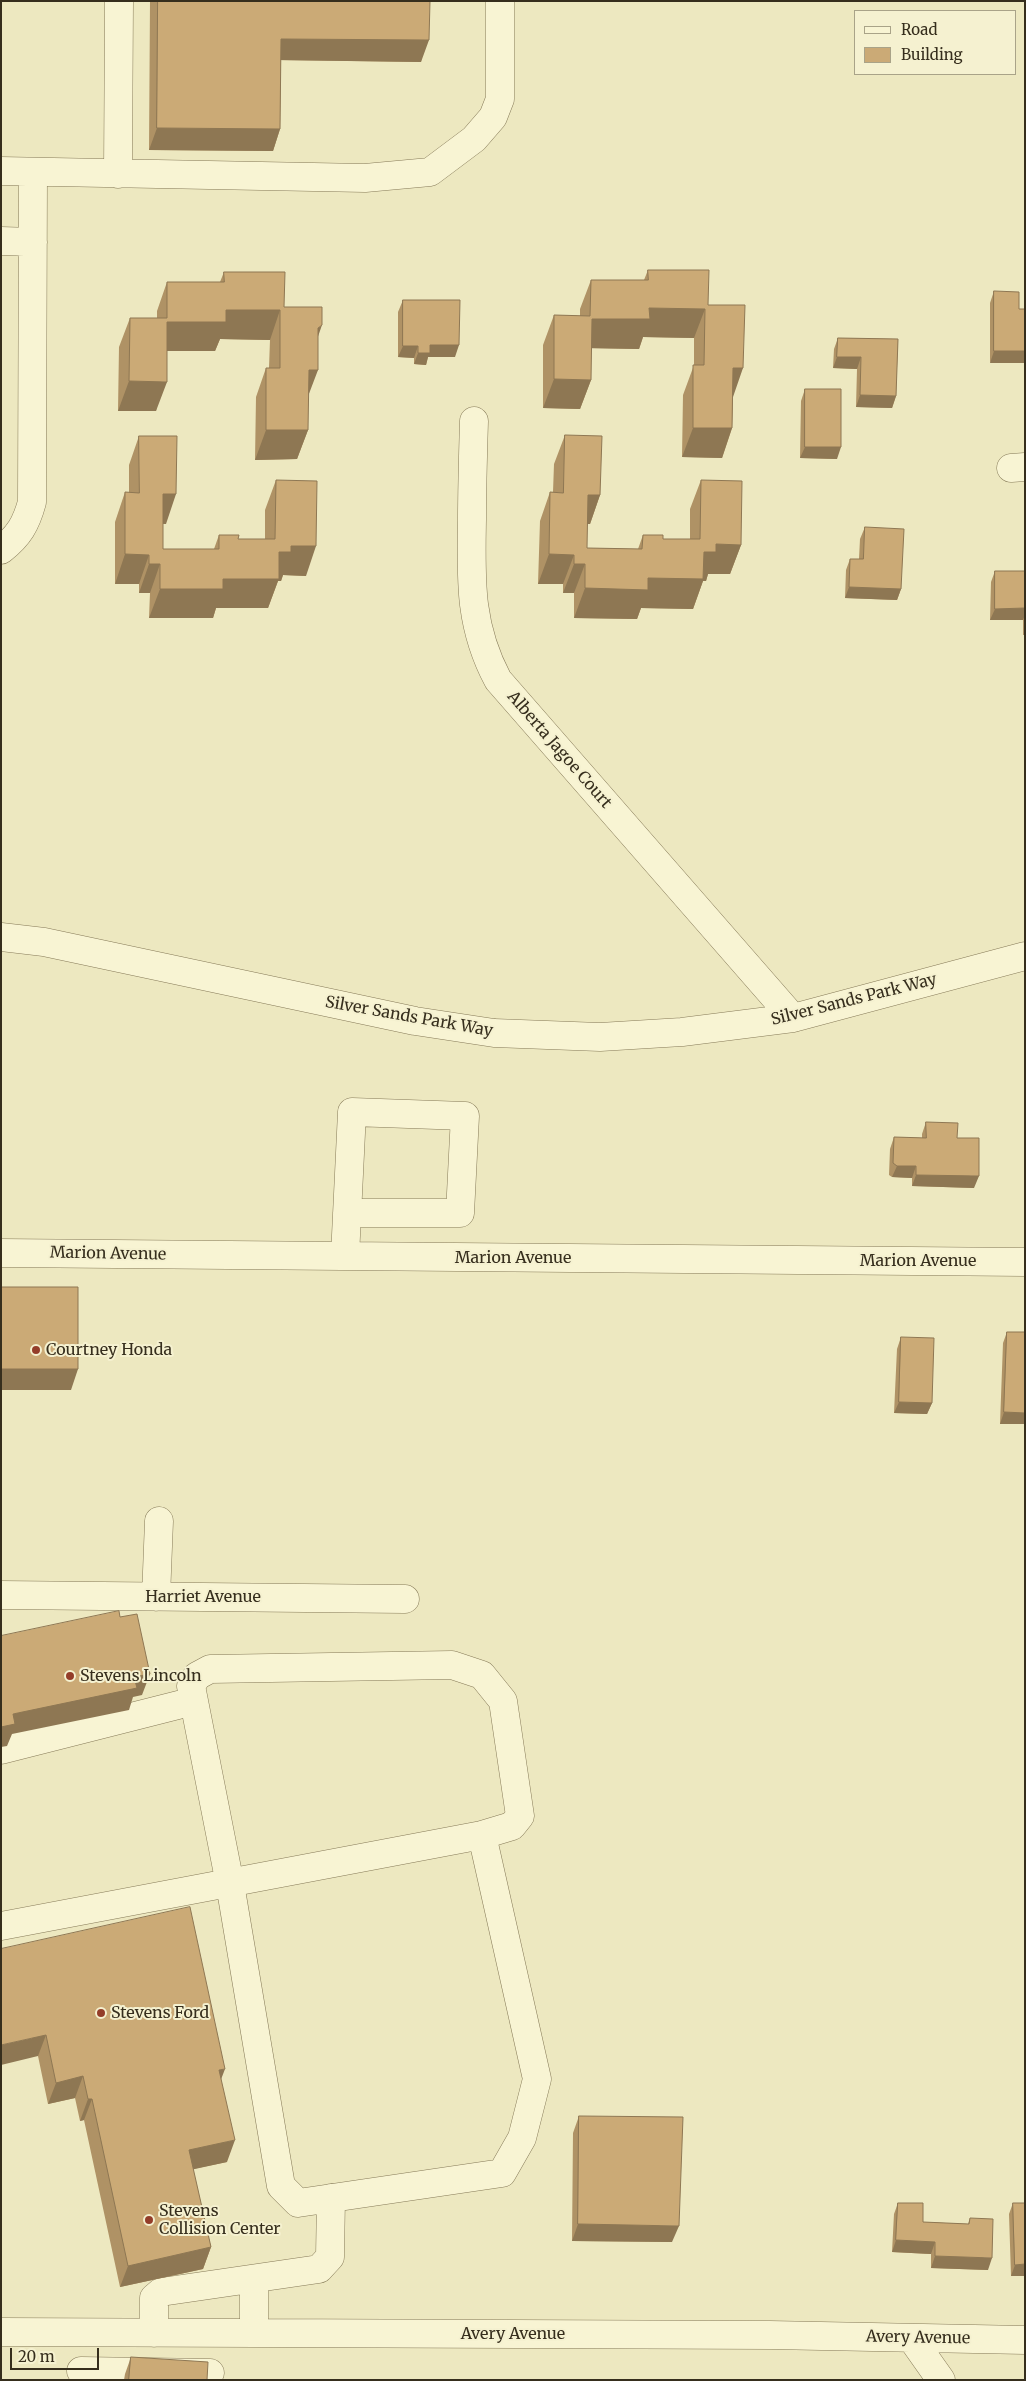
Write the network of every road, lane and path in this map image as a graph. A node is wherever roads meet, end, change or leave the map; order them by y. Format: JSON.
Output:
{"nodes":[{"id":1,"x":118,"y":1,"type":"edge"},
{"id":2,"x":500,"y":1,"type":"edge"},
{"id":3,"x":1,"y":171,"type":"edge"},
{"id":4,"x":33,"y":172,"type":"junction"},
{"id":5,"x":118,"y":174,"type":"junction"},
{"id":6,"x":1,"y":241,"type":"edge"},
{"id":7,"x":33,"y":242,"type":"junction"},
{"id":8,"x":474,"y":421,"type":"dead end"},
{"id":9,"x":1,"y":550,"type":"edge"},
{"id":10,"x":1,"y":937,"type":"edge"},
{"id":11,"x":1025,"y":956,"type":"edge"},
{"id":12,"x":793,"y":1018,"type":"junction"},
{"id":13,"x":346,"y":1213,"type":"junction"},
{"id":14,"x":1,"y":1253,"type":"edge"},
{"id":15,"x":344,"y":1256,"type":"junction"},
{"id":16,"x":1025,"y":1262,"type":"edge"},
{"id":17,"x":160,"y":1521,"type":"dead end"},
{"id":18,"x":1,"y":1595,"type":"edge"},
{"id":19,"x":156,"y":1596,"type":"junction"},
{"id":20,"x":405,"y":1598,"type":"dead end"},
{"id":21,"x":194,"y":1701,"type":"junction"},
{"id":22,"x":1,"y":1750,"type":"edge"},
{"id":23,"x":482,"y":1835,"type":"junction"},
{"id":24,"x":230,"y":1884,"type":"junction"},
{"id":25,"x":1,"y":1926,"type":"edge"},
{"id":26,"x":331,"y":2198,"type":"junction"},
{"id":27,"x":254,"y":2279,"type":"junction"},
{"id":28,"x":1,"y":2332,"type":"edge"},
{"id":29,"x":82,"y":2333,"type":"junction"},
{"id":30,"x":154,"y":2333,"type":"junction"},
{"id":31,"x":209,"y":2333,"type":"junction"},
{"id":32,"x":254,"y":2333,"type":"junction"},
{"id":33,"x":912,"y":2339,"type":"junction"},
{"id":34,"x":1025,"y":2340,"type":"edge"},
{"id":35,"x":81,"y":2375,"type":"edge"},
{"id":36,"x":210,"y":2376,"type":"edge"},
{"id":37,"x":941,"y":2380,"type":"edge"}],
"edges":[{"from":1,"to":5,"type":"street"},
{"from":2,"to":5,"type":"street"},
{"from":3,"to":4,"type":"street"},
{"from":4,"to":5,"type":"street"},
{"from":4,"to":7,"type":"street"},
{"from":6,"to":7,"type":"street"},
{"from":7,"to":9,"type":"street"},
{"from":8,"to":12,"type":"street","name":"Alberta Jagoe Court"},
{"from":10,"to":12,"type":"street","name":"Silver Sands Park Way"},
{"from":11,"to":12,"type":"street","name":"Silver Sands Park Way"},
{"from":13,"to":13,"type":"street"},
{"from":13,"to":15,"type":"street"},
{"from":14,"to":15,"type":"street","name":"Marion Avenue"},
{"from":15,"to":16,"type":"street","name":"Marion Avenue"},
{"from":17,"to":19,"type":"street"},
{"from":18,"to":19,"type":"street","name":"Harriet Avenue"},
{"from":19,"to":20,"type":"street","name":"Harriet Avenue"},
{"from":21,"to":22,"type":"street"},
{"from":21,"to":23,"type":"street"},
{"from":21,"to":24,"type":"street"},
{"from":23,"to":24,"type":"street"},
{"from":23,"to":26,"type":"street"},
{"from":24,"to":25,"type":"street"},
{"from":24,"to":26,"type":"street"},
{"from":26,"to":27,"type":"street"},
{"from":27,"to":30,"type":"street"},
{"from":27,"to":32,"type":"street"},
{"from":28,"to":29,"type":"street","name":"Avery Avenue"},
{"from":29,"to":30,"type":"street","name":"Avery Avenue"},
{"from":29,"to":35,"type":"street"},
{"from":30,"to":31,"type":"street","name":"Avery Avenue"},
{"from":31,"to":32,"type":"street","name":"Avery Avenue"},
{"from":31,"to":36,"type":"street"},
{"from":32,"to":33,"type":"street","name":"Avery Avenue"},
{"from":33,"to":34,"type":"street","name":"Avery Avenue"},
{"from":33,"to":37,"type":"street"},
{"from":35,"to":36,"type":"street"}]}
